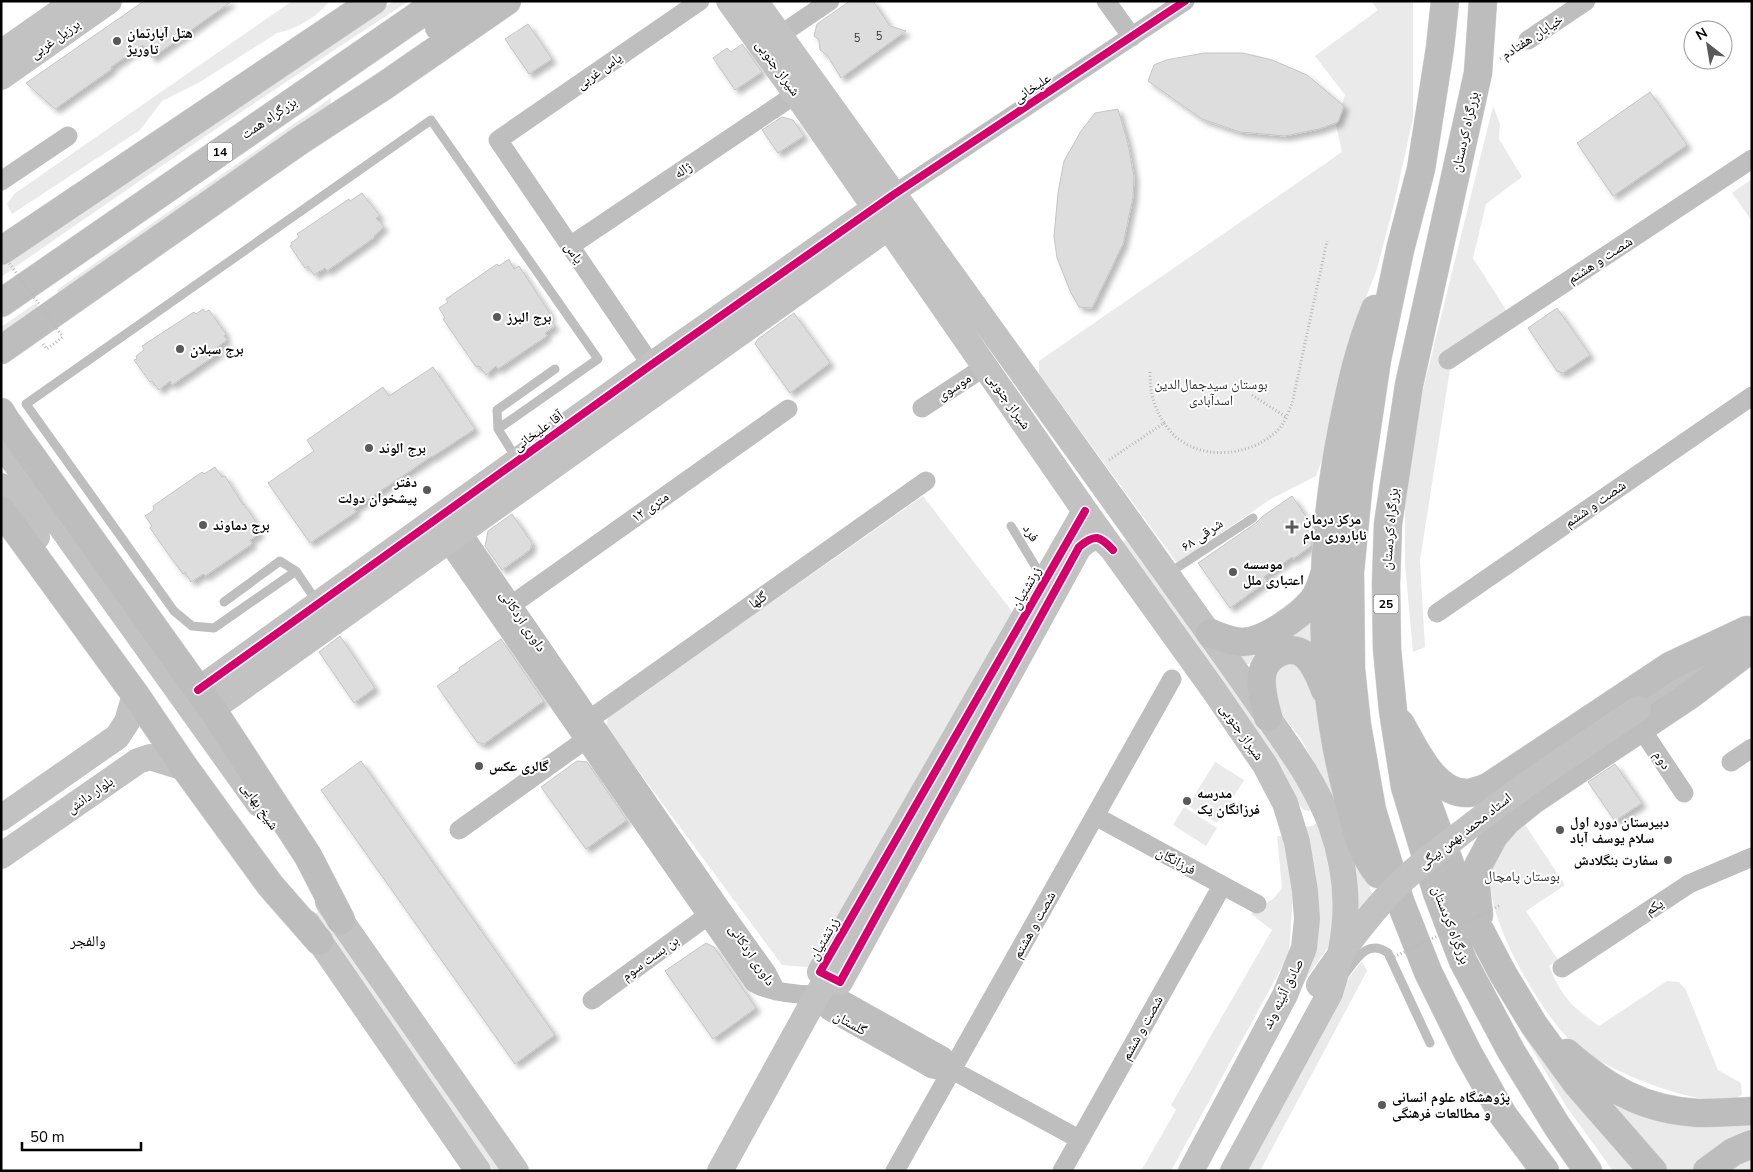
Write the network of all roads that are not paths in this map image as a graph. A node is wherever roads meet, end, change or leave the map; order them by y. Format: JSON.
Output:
{"nodes":[{"id":1,"x":75,"y":1,"type":"edge"},
{"id":2,"x":109,"y":1,"type":"edge"},
{"id":3,"x":374,"y":1,"type":"edge"},
{"id":4,"x":439,"y":1,"type":"edge"},
{"id":5,"x":472,"y":1,"type":"edge"},
{"id":6,"x":507,"y":1,"type":"edge"},
{"id":7,"x":700,"y":1,"type":"edge"},
{"id":8,"x":729,"y":1,"type":"edge"},
{"id":9,"x":755,"y":1,"type":"edge"},
{"id":10,"x":830,"y":1,"type":"edge"},
{"id":11,"x":1106,"y":1,"type":"edge"},
{"id":12,"x":1185,"y":1,"type":"edge"},
{"id":13,"x":1430,"y":1,"type":"edge"},
{"id":14,"x":1445,"y":1,"type":"edge"},
{"id":15,"x":1483,"y":1,"type":"edge"},
{"id":16,"x":1586,"y":1,"type":"edge"},
{"id":17,"x":780,"y":35,"type":"junction"},
{"id":18,"x":1132,"y":37,"type":"junction"},
{"id":19,"x":1528,"y":40,"type":"road end"},
{"id":20,"x":1440,"y":48,"type":"junction"},
{"id":21,"x":1,"y":53,"type":"edge"},
{"id":22,"x":1,"y":77,"type":"edge"},
{"id":23,"x":796,"y":94,"type":"junction"},
{"id":24,"x":68,"y":136,"type":"dead end"},
{"id":25,"x":301,"y":140,"type":"junction"},
{"id":26,"x":498,"y":140,"type":"joint"},
{"id":27,"x":1752,"y":159,"type":"edge"},
{"id":28,"x":1,"y":182,"type":"edge"},
{"id":29,"x":891,"y":211,"type":"junction"},
{"id":30,"x":32,"y":230,"type":"junction"},
{"id":31,"x":1,"y":233,"type":"edge"},
{"id":32,"x":570,"y":246,"type":"junction"},
{"id":33,"x":1400,"y":250,"type":"junction"},
{"id":34,"x":1,"y":251,"type":"edge"},
{"id":35,"x":1,"y":303,"type":"edge"},
{"id":36,"x":55,"y":328,"type":"junction"},
{"id":37,"x":1,"y":350,"type":"edge"},
{"id":38,"x":1448,"y":360,"type":"dead end"},
{"id":39,"x":651,"y":366,"type":"junction"},
{"id":40,"x":986,"y":366,"type":"junction"},
{"id":41,"x":555,"y":369,"type":"dead end"},
{"id":42,"x":1,"y":373,"type":"edge"},
{"id":43,"x":666,"y":386,"type":"junction"},
{"id":44,"x":1752,"y":396,"type":"edge"},
{"id":45,"x":922,"y":408,"type":"dead end"},
{"id":46,"x":788,"y":409,"type":"dead end"},
{"id":47,"x":1,"y":412,"type":"edge"},
{"id":48,"x":498,"y":429,"type":"junction"},
{"id":49,"x":1,"y":443,"type":"edge"},
{"id":50,"x":518,"y":461,"type":"junction"},
{"id":51,"x":926,"y":481,"type":"dead end"},
{"id":52,"x":1,"y":486,"type":"edge"},
{"id":53,"x":1,"y":510,"type":"edge"},
{"id":54,"x":1085,"y":511,"type":"junction"},
{"id":55,"x":1252,"y":518,"type":"dead end"},
{"id":56,"x":1011,"y":526,"type":"dead end"},
{"id":57,"x":447,"y":527,"type":"junction"},
{"id":58,"x":1113,"y":550,"type":"junction"},
{"id":59,"x":296,"y":571,"type":"junction"},
{"id":60,"x":1324,"y":573,"type":"junction"},
{"id":61,"x":1167,"y":575,"type":"junction"},
{"id":62,"x":1045,"y":581,"type":"junction"},
{"id":63,"x":224,"y":602,"type":"dead end"},
{"id":64,"x":318,"y":604,"type":"junction"},
{"id":65,"x":505,"y":609,"type":"junction"},
{"id":66,"x":1437,"y":612,"type":"dead end"},
{"id":67,"x":1210,"y":633,"type":"junction"},
{"id":68,"x":297,"y":634,"type":"junction"},
{"id":69,"x":1751,"y":638,"type":"edge"},
{"id":70,"x":1172,"y":679,"type":"dead end"},
{"id":71,"x":135,"y":694,"type":"junction"},
{"id":72,"x":1328,"y":697,"type":"junction"},
{"id":73,"x":205,"y":700,"type":"junction"},
{"id":74,"x":1393,"y":711,"type":"junction"},
{"id":75,"x":1268,"y":717,"type":"junction"},
{"id":76,"x":1639,"y":718,"type":"junction"},
{"id":77,"x":590,"y":719,"type":"junction"},
{"id":78,"x":585,"y":740,"type":"junction"},
{"id":79,"x":1752,"y":748,"type":"edge"},
{"id":80,"x":100,"y":749,"type":"junction"},
{"id":81,"x":188,"y":762,"type":"junction"},
{"id":82,"x":1731,"y":762,"type":"dead end"},
{"id":83,"x":120,"y":774,"type":"junction"},
{"id":84,"x":1488,"y":787,"type":"junction"},
{"id":85,"x":1316,"y":790,"type":"junction"},
{"id":86,"x":1684,"y":793,"type":"dead end"},
{"id":87,"x":1285,"y":803,"type":"junction"},
{"id":88,"x":1095,"y":816,"type":"junction"},
{"id":89,"x":1,"y":818,"type":"edge"},
{"id":90,"x":1507,"y":821,"type":"junction"},
{"id":91,"x":459,"y":830,"type":"dead end"},
{"id":92,"x":1,"y":856,"type":"edge"},
{"id":93,"x":1752,"y":857,"type":"edge"},
{"id":94,"x":1222,"y":886,"type":"junction"},
{"id":95,"x":1400,"y":901,"type":"junction"},
{"id":96,"x":1257,"y":904,"type":"dead end"},
{"id":97,"x":714,"y":911,"type":"junction"},
{"id":98,"x":341,"y":920,"type":"junction"},
{"id":99,"x":1481,"y":933,"type":"junction"},
{"id":100,"x":319,"y":941,"type":"joint"},
{"id":101,"x":1562,"y":968,"type":"dead end"},
{"id":102,"x":823,"y":986,"type":"junction"},
{"id":103,"x":1324,"y":989,"type":"junction"},
{"id":104,"x":592,"y":1000,"type":"dead end"},
{"id":105,"x":1534,"y":1024,"type":"junction"},
{"id":106,"x":1430,"y":1043,"type":"dead end"},
{"id":107,"x":952,"y":1070,"type":"junction"},
{"id":108,"x":1752,"y":1111,"type":"edge"},
{"id":109,"x":1503,"y":1115,"type":"junction"},
{"id":110,"x":1079,"y":1139,"type":"junction"},
{"id":111,"x":1752,"y":1144,"type":"edge"},
{"id":112,"x":478,"y":1171,"type":"edge"},
{"id":113,"x":516,"y":1171,"type":"edge"},
{"id":114,"x":720,"y":1171,"type":"edge"},
{"id":115,"x":895,"y":1171,"type":"edge"},
{"id":116,"x":1062,"y":1171,"type":"edge"},
{"id":117,"x":1192,"y":1171,"type":"edge"},
{"id":118,"x":1212,"y":1171,"type":"edge"},
{"id":119,"x":1233,"y":1171,"type":"edge"},
{"id":120,"x":1523,"y":1171,"type":"edge"},
{"id":121,"x":1545,"y":1171,"type":"edge"},
{"id":122,"x":1588,"y":1171,"type":"edge"},
{"id":123,"x":1653,"y":1171,"type":"edge"},
{"id":124,"x":1707,"y":1171,"type":"edge"}],
"edges":[{"from":1,"to":21,"type":"main road","name":"برزیل غربی"},
{"from":2,"to":22,"type":"main road","name":"برزیل غربی"},
{"from":3,"to":30,"type":"highway"},
{"from":4,"to":35,"type":"highway","name":"بزرگراه همت","number":"14"},
{"from":5,"to":25,"type":"highway"},
{"from":6,"to":25,"type":"highway"},
{"from":7,"to":26,"type":"street","name":"یاس غربی"},
{"from":8,"to":23,"type":"main road","name":"شیراز جنوبی"},
{"from":9,"to":17,"type":"main road","name":"شیراز جنوبی"},
{"from":10,"to":17,"type":"street"},
{"from":11,"to":18,"type":"street"},
{"from":12,"to":18,"type":"street","name":"علیخانی"},
{"from":13,"to":20,"type":"highway"},
{"from":14,"to":20,"type":"highway"},
{"from":15,"to":74,"type":"highway","name":"بزرگراه کردستان","number":"25"},
{"from":16,"to":19,"type":"street","name":"خیابان هفتادم"},
{"from":17,"to":29,"type":"main road","name":"شیراز جنوبی"},
{"from":18,"to":29,"type":"street","name":"علیخانی"},
{"from":20,"to":33,"type":"highway"},
{"from":23,"to":29,"type":"main road","name":"شیراز جنوبی"},
{"from":23,"to":32,"type":"street","name":"ژاله"},
{"from":24,"to":28,"type":"street"},
{"from":25,"to":36,"type":"highway"},
{"from":26,"to":32,"type":"street","name":"یاس"},
{"from":27,"to":38,"type":"street","name":"شصت و هشتم"},
{"from":29,"to":39,"type":"main road","name":"آقا علیخانی"},
{"from":29,"to":40,"type":"main road","name":"شیراز جنوبی"},
{"from":29,"to":43,"type":"main road","name":"آقا علیخانی"},
{"from":29,"to":61,"type":"main road","name":"شیراز جنوبی"},
{"from":30,"to":31,"type":"highway"},
{"from":30,"to":34,"type":"highway"},
{"from":32,"to":39,"type":"street","name":"یاس"},
{"from":33,"to":60,"type":"highway"},
{"from":33,"to":95,"type":"highway"},
{"from":36,"to":37,"type":"highway"},
{"from":36,"to":42,"type":"highway"},
{"from":39,"to":43,"type":"street","name":"یاس"},
{"from":39,"to":50,"type":"main road","name":"آقا علیخانی"},
{"from":40,"to":45,"type":"street","name":"موسوی"},
{"from":40,"to":54,"type":"main road","name":"شیراز جنوبی"},
{"from":41,"to":48,"type":"lane"},
{"from":43,"to":57,"type":"main road","name":"آقا علیخانی"},
{"from":44,"to":66,"type":"street","name":"شصت و ششم"},
{"from":46,"to":65,"type":"street","name":"۱۲ متری"},
{"from":47,"to":73,"type":"highway"},
{"from":48,"to":50,"type":"lane"},
{"from":48,"to":59,"type":"lane"},
{"from":49,"to":98,"type":"main road","name":"شیخ بهایی"},
{"from":50,"to":57,"type":"main road","name":"آقا علیخانی"},
{"from":51,"to":77,"type":"street","name":"گلها"},
{"from":52,"to":81,"type":"main road"},
{"from":53,"to":71,"type":"highway"},
{"from":54,"to":58,"type":"main road","name":"شیراز جنوبی"},
{"from":54,"to":62,"type":"main road","name":"زرتشتیان"},
{"from":55,"to":61,"type":"lane","name":"۶۸ شرقی"},
{"from":56,"to":62,"type":"lane","name":"فرد"},
{"from":57,"to":64,"type":"main road","name":"آقا علیخانی"},
{"from":57,"to":65,"type":"street","name":"داوری اردکانی"},
{"from":57,"to":68,"type":"main road","name":"آقا علیخانی"},
{"from":58,"to":87,"type":"main road","name":"شیراز جنوبی"},
{"from":58,"to":102,"type":"main road","name":"زرتشتیان"},
{"from":59,"to":63,"type":"lane"},
{"from":59,"to":64,"type":"lane"},
{"from":60,"to":67,"type":"highway"},
{"from":60,"to":72,"type":"highway"},
{"from":61,"to":67,"type":"main road","name":"شیراز جنوبی"},
{"from":62,"to":102,"type":"main road","name":"زرتشتیان"},
{"from":64,"to":68,"type":"main road","name":"آقا علیخانی"},
{"from":65,"to":77,"type":"street","name":"داوری اردکانی"},
{"from":65,"to":78,"type":"street","name":"داوری اردکانی"},
{"from":67,"to":75,"type":"main road","name":"شیراز جنوبی"},
{"from":68,"to":73,"type":"main road","name":"آقا علیخانی"},
{"from":69,"to":76,"type":"highway"},
{"from":69,"to":84,"type":"highway"},
{"from":70,"to":88,"type":"street","name":"شصت و هشتم"},
{"from":71,"to":80,"type":"main road"},
{"from":71,"to":81,"type":"highway"},
{"from":72,"to":75,"type":"highway"},
{"from":72,"to":95,"type":"highway"},
{"from":73,"to":98,"type":"highway"},
{"from":74,"to":84,"type":"highway"},
{"from":74,"to":99,"type":"highway"},
{"from":74,"to":122,"type":"highway","name":"بزرگراه کردستان","number":"25"},
{"from":75,"to":85,"type":"main road","name":"شیراز جنوبی"},
{"from":76,"to":86,"type":"street","name":"دوم"},
{"from":76,"to":90,"type":"highway"},
{"from":76,"to":103,"type":"main road","name":"استاد محمد بهمن بیگی","bridge":true},
{"from":77,"to":78,"type":"street"},
{"from":77,"to":97,"type":"street","name":"داوری اردکانی"},
{"from":78,"to":91,"type":"street"},
{"from":78,"to":97,"type":"street","name":"داوری اردکانی"},
{"from":79,"to":82,"type":"street"},
{"from":80,"to":83,"type":"main road"},
{"from":80,"to":89,"type":"main road"},
{"from":81,"to":83,"type":"main road","name":"بلوار دانش"},
{"from":81,"to":100,"type":"highway"},
{"from":83,"to":92,"type":"main road","name":"بلوار دانش"},
{"from":84,"to":90,"type":"highway"},
{"from":85,"to":87,"type":"main road"},
{"from":85,"to":103,"type":"main road","name":"شیراز جنوبی"},
{"from":87,"to":117,"type":"main road","name":"صادق آئینه وند"},
{"from":88,"to":94,"type":"street","name":"فرزانگان"},
{"from":88,"to":107,"type":"street","name":"شصت و هشتم"},
{"from":90,"to":99,"type":"highway"},
{"from":93,"to":101,"type":"street","name":"یکم"},
{"from":94,"to":96,"type":"street","name":"فرزانگان"},
{"from":94,"to":110,"type":"street","name":"شصت و ششم"},
{"from":95,"to":109,"type":"highway"},
{"from":97,"to":102,"type":"street","name":"داوری اردکانی"},
{"from":97,"to":104,"type":"street","name":"بن بست سوم"},
{"from":98,"to":113,"type":"main road","name":"شیخ بهایی"},
{"from":99,"to":105,"type":"highway"},
{"from":100,"to":112,"type":"main road"},
{"from":102,"to":107,"type":"street","name":"گلستان"},
{"from":102,"to":114,"type":"main road"},
{"from":103,"to":106,"type":"lane"},
{"from":103,"to":118,"type":"main road","name":"صادق آئینه وند"},
{"from":103,"to":119,"type":"main road"},
{"from":105,"to":108,"type":"highway"},
{"from":105,"to":123,"type":"highway"},
{"from":107,"to":110,"type":"street","name":"گلستان"},
{"from":107,"to":115,"type":"street","name":"شصت و هشتم"},
{"from":109,"to":120,"type":"highway"},
{"from":109,"to":121,"type":"highway"},
{"from":110,"to":116,"type":"street","name":"شصت و ششم"},
{"from":111,"to":124,"type":"highway"}]}
